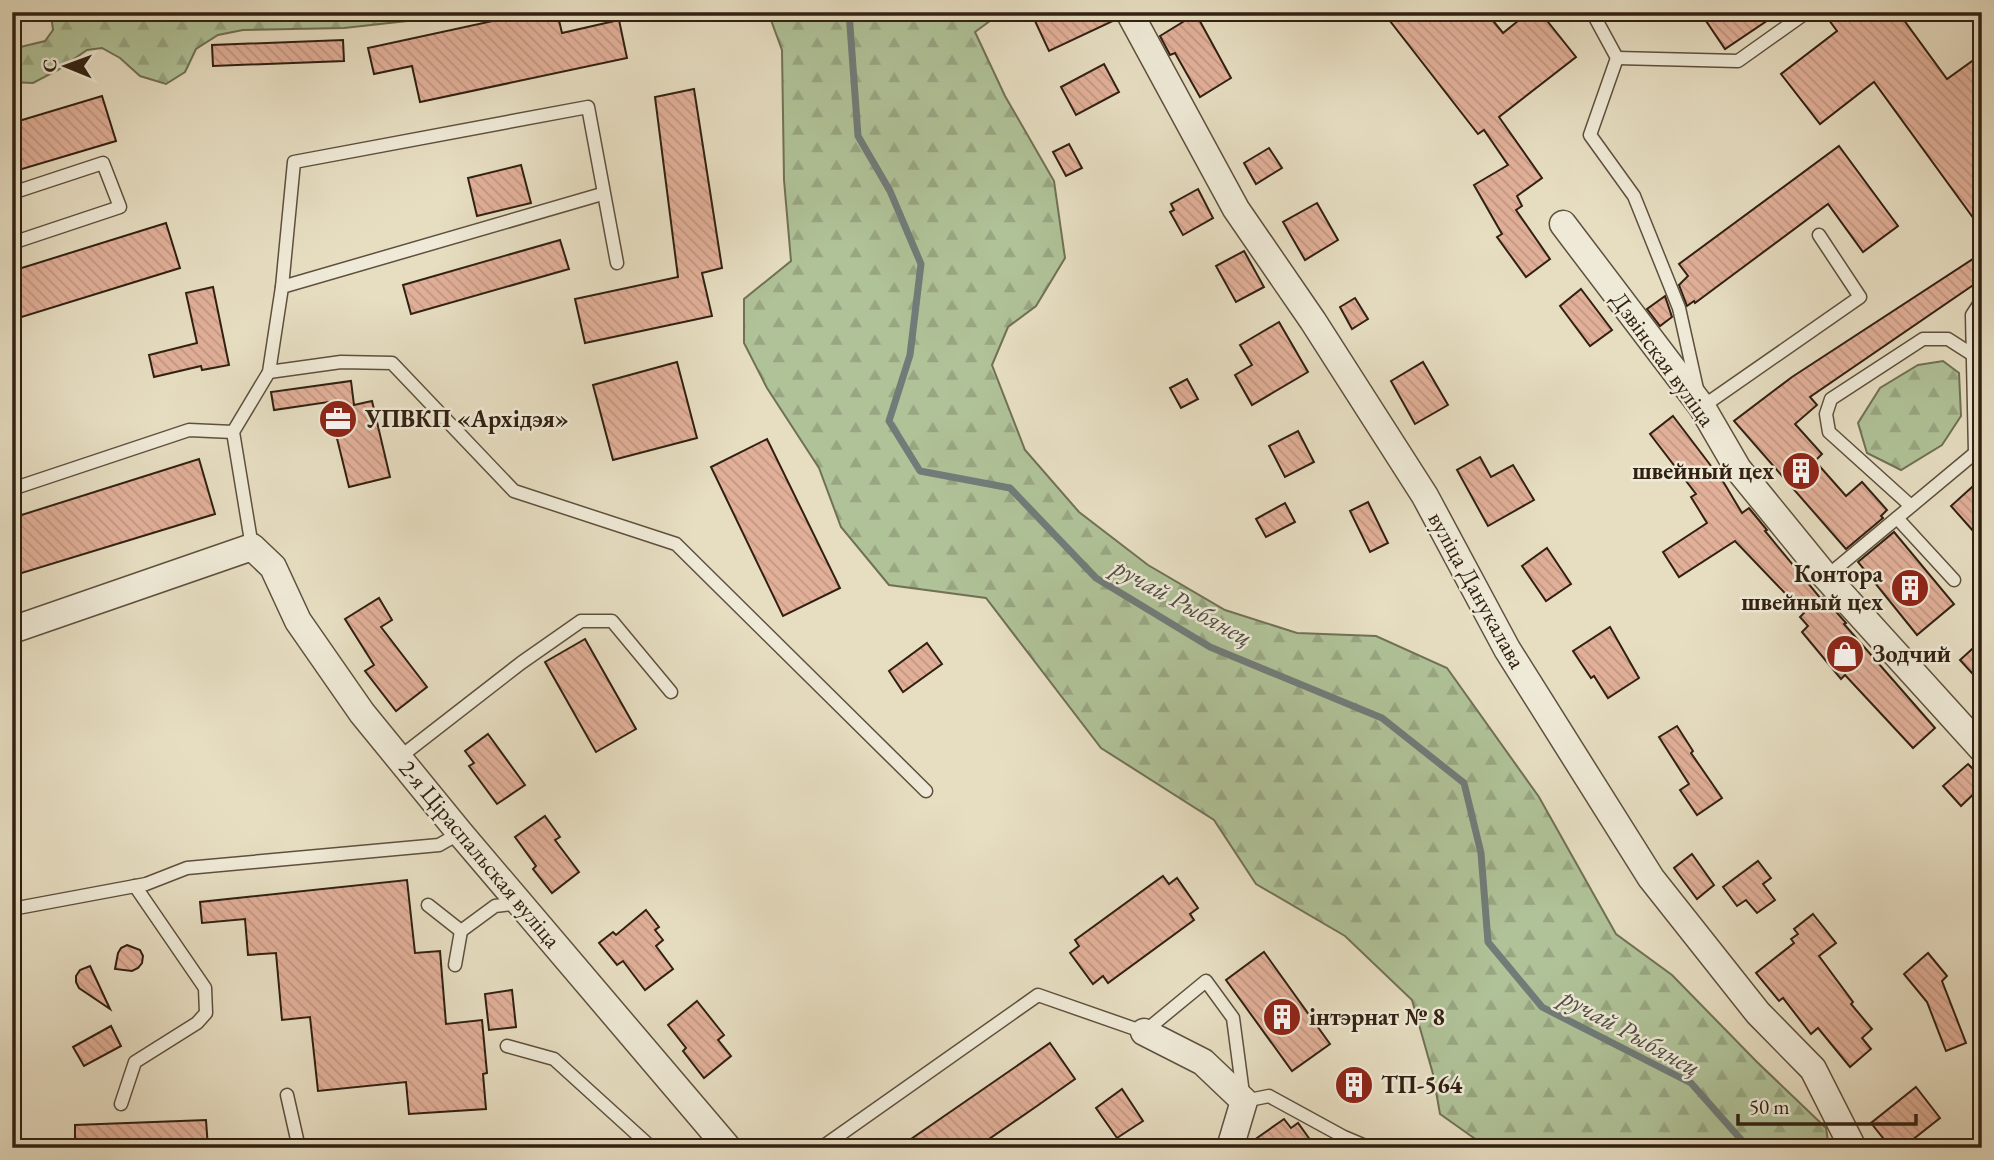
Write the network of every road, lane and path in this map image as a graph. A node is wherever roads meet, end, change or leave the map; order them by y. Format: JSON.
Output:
{"nodes":[{"id":1,"x":1129,"y":12,"type":"edge"},
{"id":2,"x":1592,"y":12,"type":"edge"},
{"id":3,"x":1807,"y":12,"type":"edge"},
{"id":4,"x":1618,"y":58,"type":"junction"},
{"id":5,"x":12,"y":193,"type":"edge"},
{"id":6,"x":602,"y":194,"type":"junction"},
{"id":7,"x":1563,"y":224,"type":"dead end"},
{"id":8,"x":1819,"y":235,"type":"dead end"},
{"id":9,"x":12,"y":243,"type":"edge"},
{"id":10,"x":617,"y":263,"type":"dead end"},
{"id":11,"x":282,"y":287,"type":"junction"},
{"id":12,"x":1982,"y":300,"type":"edge"},
{"id":13,"x":1973,"y":355,"type":"junction"},
{"id":14,"x":269,"y":372,"type":"junction"},
{"id":15,"x":1702,"y":407,"type":"junction"},
{"id":16,"x":233,"y":432,"type":"junction"},
{"id":17,"x":1978,"y":456,"type":"edge"},
{"id":18,"x":12,"y":489,"type":"edge"},
{"id":19,"x":1911,"y":506,"type":"junction"},
{"id":20,"x":1897,"y":518,"type":"junction"},
{"id":21,"x":252,"y":547,"type":"junction"},
{"id":22,"x":1826,"y":577,"type":"junction"},
{"id":23,"x":1954,"y":580,"type":"dead end"},
{"id":24,"x":12,"y":630,"type":"edge"},
{"id":25,"x":671,"y":692,"type":"dead end"},
{"id":26,"x":1982,"y":749,"type":"edge"},
{"id":27,"x":400,"y":757,"type":"junction"},
{"id":28,"x":926,"y":791,"type":"dead end"},
{"id":29,"x":460,"y":833,"type":"junction"},
{"id":30,"x":135,"y":886,"type":"junction"},
{"id":31,"x":520,"y":902,"type":"junction"},
{"id":32,"x":428,"y":905,"type":"dead end"},
{"id":33,"x":12,"y":909,"type":"edge"},
{"id":34,"x":461,"y":931,"type":"junction"},
{"id":35,"x":455,"y":965,"type":"dead end"},
{"id":36,"x":1144,"y":1032,"type":"junction"},
{"id":37,"x":507,"y":1046,"type":"dead end"},
{"id":38,"x":287,"y":1094,"type":"dead end"},
{"id":39,"x":1244,"y":1101,"type":"junction"},
{"id":40,"x":121,"y":1104,"type":"dead end"},
{"id":41,"x":299,"y":1148,"type":"edge"},
{"id":42,"x":652,"y":1148,"type":"edge"},
{"id":43,"x":728,"y":1148,"type":"edge"},
{"id":44,"x":821,"y":1148,"type":"edge"},
{"id":45,"x":1230,"y":1148,"type":"edge"},
{"id":46,"x":1370,"y":1148,"type":"edge"},
{"id":47,"x":1853,"y":1148,"type":"edge"}],
"edges":[{"from":1,"to":47,"type":"street","name":"вуліца Данукалава"},
{"from":2,"to":4,"type":"lane"},
{"from":3,"to":4,"type":"lane"},
{"from":4,"to":15,"type":"lane"},
{"from":5,"to":9,"type":"lane"},
{"from":6,"to":10,"type":"lane"},
{"from":6,"to":11,"type":"lane"},
{"from":6,"to":11,"type":"lane"},
{"from":7,"to":15,"type":"street","name":"Дзвінская вуліца"},
{"from":8,"to":15,"type":"lane"},
{"from":11,"to":14,"type":"lane"},
{"from":12,"to":13,"type":"lane"},
{"from":13,"to":17,"type":"lane"},
{"from":13,"to":19,"type":"lane"},
{"from":14,"to":16,"type":"lane"},
{"from":14,"to":28,"type":"lane"},
{"from":15,"to":22,"type":"street","name":"Дзвінская вуліца"},
{"from":16,"to":18,"type":"lane"},
{"from":16,"to":21,"type":"lane"},
{"from":17,"to":19,"type":"lane"},
{"from":19,"to":20,"type":"lane"},
{"from":20,"to":22,"type":"lane"},
{"from":20,"to":23,"type":"lane"},
{"from":21,"to":24,"type":"street"},
{"from":21,"to":27,"type":"street","name":"2-я Ціраспальская вуліца"},
{"from":22,"to":26,"type":"street","name":"Дзвінская вуліца"},
{"from":25,"to":27,"type":"lane"},
{"from":27,"to":29,"type":"street","name":"2-я Ціраспальская вуліца"},
{"from":29,"to":30,"type":"lane"},
{"from":29,"to":31,"type":"street","name":"2-я Ціраспальская вуліца"},
{"from":30,"to":33,"type":"lane"},
{"from":30,"to":40,"type":"lane"},
{"from":31,"to":34,"type":"lane"},
{"from":31,"to":43,"type":"street","name":"2-я Ціраспальская вуліца"},
{"from":32,"to":34,"type":"lane"},
{"from":34,"to":35,"type":"lane"},
{"from":36,"to":39,"type":"street"},
{"from":36,"to":39,"type":"lane"},
{"from":36,"to":44,"type":"lane"},
{"from":37,"to":42,"type":"lane"},
{"from":38,"to":41,"type":"lane"},
{"from":39,"to":45,"type":"street"},
{"from":39,"to":46,"type":"lane"}]}
